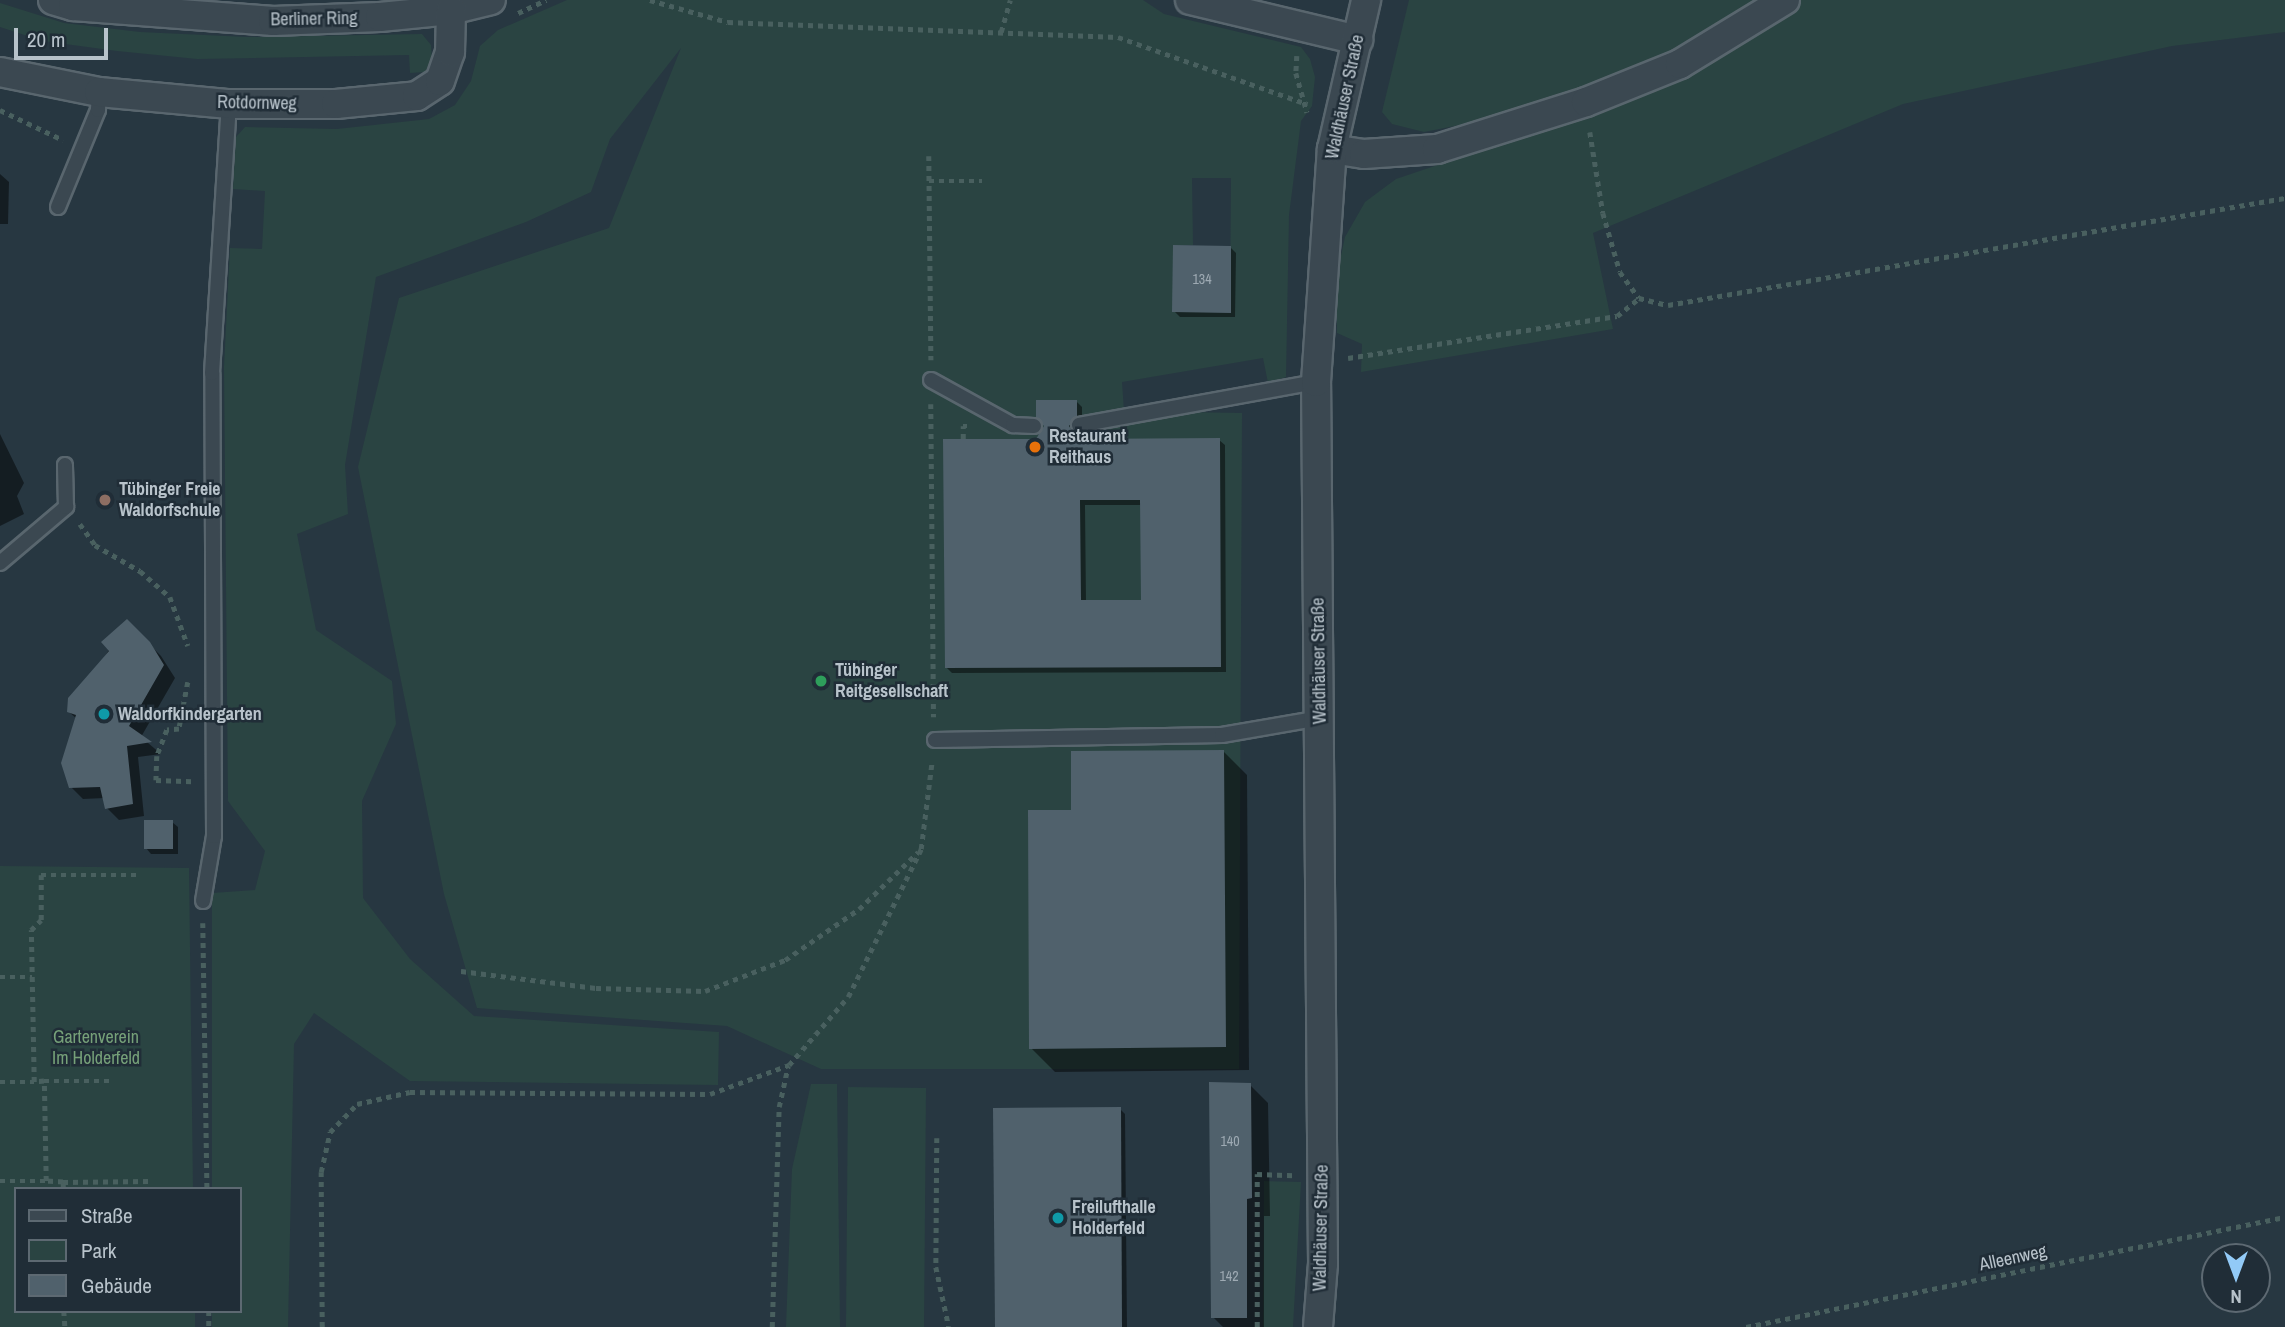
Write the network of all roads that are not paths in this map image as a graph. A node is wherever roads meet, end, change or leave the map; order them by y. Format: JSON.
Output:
{"nodes":[{"id":1,"x":52,"y":0,"type":"edge"},
{"id":2,"x":491,"y":0,"type":"edge"},
{"id":3,"x":1190,"y":0,"type":"edge"},
{"id":4,"x":1366,"y":0,"type":"edge"},
{"id":5,"x":1785,"y":0,"type":"edge"},
{"id":6,"x":163,"y":6,"type":"edge"},
{"id":7,"x":451,"y":10,"type":"junction"},
{"id":8,"x":1358,"y":40,"type":"junction"},
{"id":9,"x":0,"y":72,"type":"edge"},
{"id":10,"x":99,"y":92,"type":"junction"},
{"id":11,"x":229,"y":104,"type":"junction"},
{"id":12,"x":1332,"y":149,"type":"junction"},
{"id":13,"x":58,"y":207,"type":"dead end"},
{"id":14,"x":1316,"y":372,"type":"junction"},
{"id":15,"x":931,"y":380,"type":"road end"},
{"id":16,"x":1079,"y":425,"type":"dead end"},
{"id":17,"x":1034,"y":426,"type":"dead end"},
{"id":18,"x":65,"y":465,"type":"dead end"},
{"id":19,"x":0,"y":563,"type":"edge"},
{"id":20,"x":1320,"y":718,"type":"junction"},
{"id":21,"x":935,"y":740,"type":"road end"},
{"id":22,"x":203,"y":901,"type":"road end"},
{"id":23,"x":1318,"y":1327,"type":"edge"}],
"edges":[{"from":1,"to":6,"type":"street","name":"Berliner Ring"},
{"from":2,"to":7,"type":"street","name":"Berliner Ring"},
{"from":3,"to":8,"type":"street"},
{"from":4,"to":8,"type":"street","name":"Waldhäuser Straße"},
{"from":5,"to":12,"type":"street"},
{"from":6,"to":7,"type":"street","name":"Berliner Ring"},
{"from":7,"to":11,"type":"street","name":"Rotdornweg"},
{"from":8,"to":12,"type":"street","name":"Waldhäuser Straße"},
{"from":9,"to":10,"type":"street","name":"Rotdornweg"},
{"from":10,"to":11,"type":"street","name":"Rotdornweg"},
{"from":10,"to":13,"type":"lane"},
{"from":11,"to":22,"type":"lane"},
{"from":12,"to":14,"type":"street","name":"Waldhäuser Straße"},
{"from":14,"to":16,"type":"lane"},
{"from":14,"to":20,"type":"street","name":"Waldhäuser Straße"},
{"from":15,"to":17,"type":"lane"},
{"from":18,"to":19,"type":"lane"},
{"from":20,"to":21,"type":"lane"},
{"from":20,"to":23,"type":"street","name":"Waldhäuser Straße"}]}
